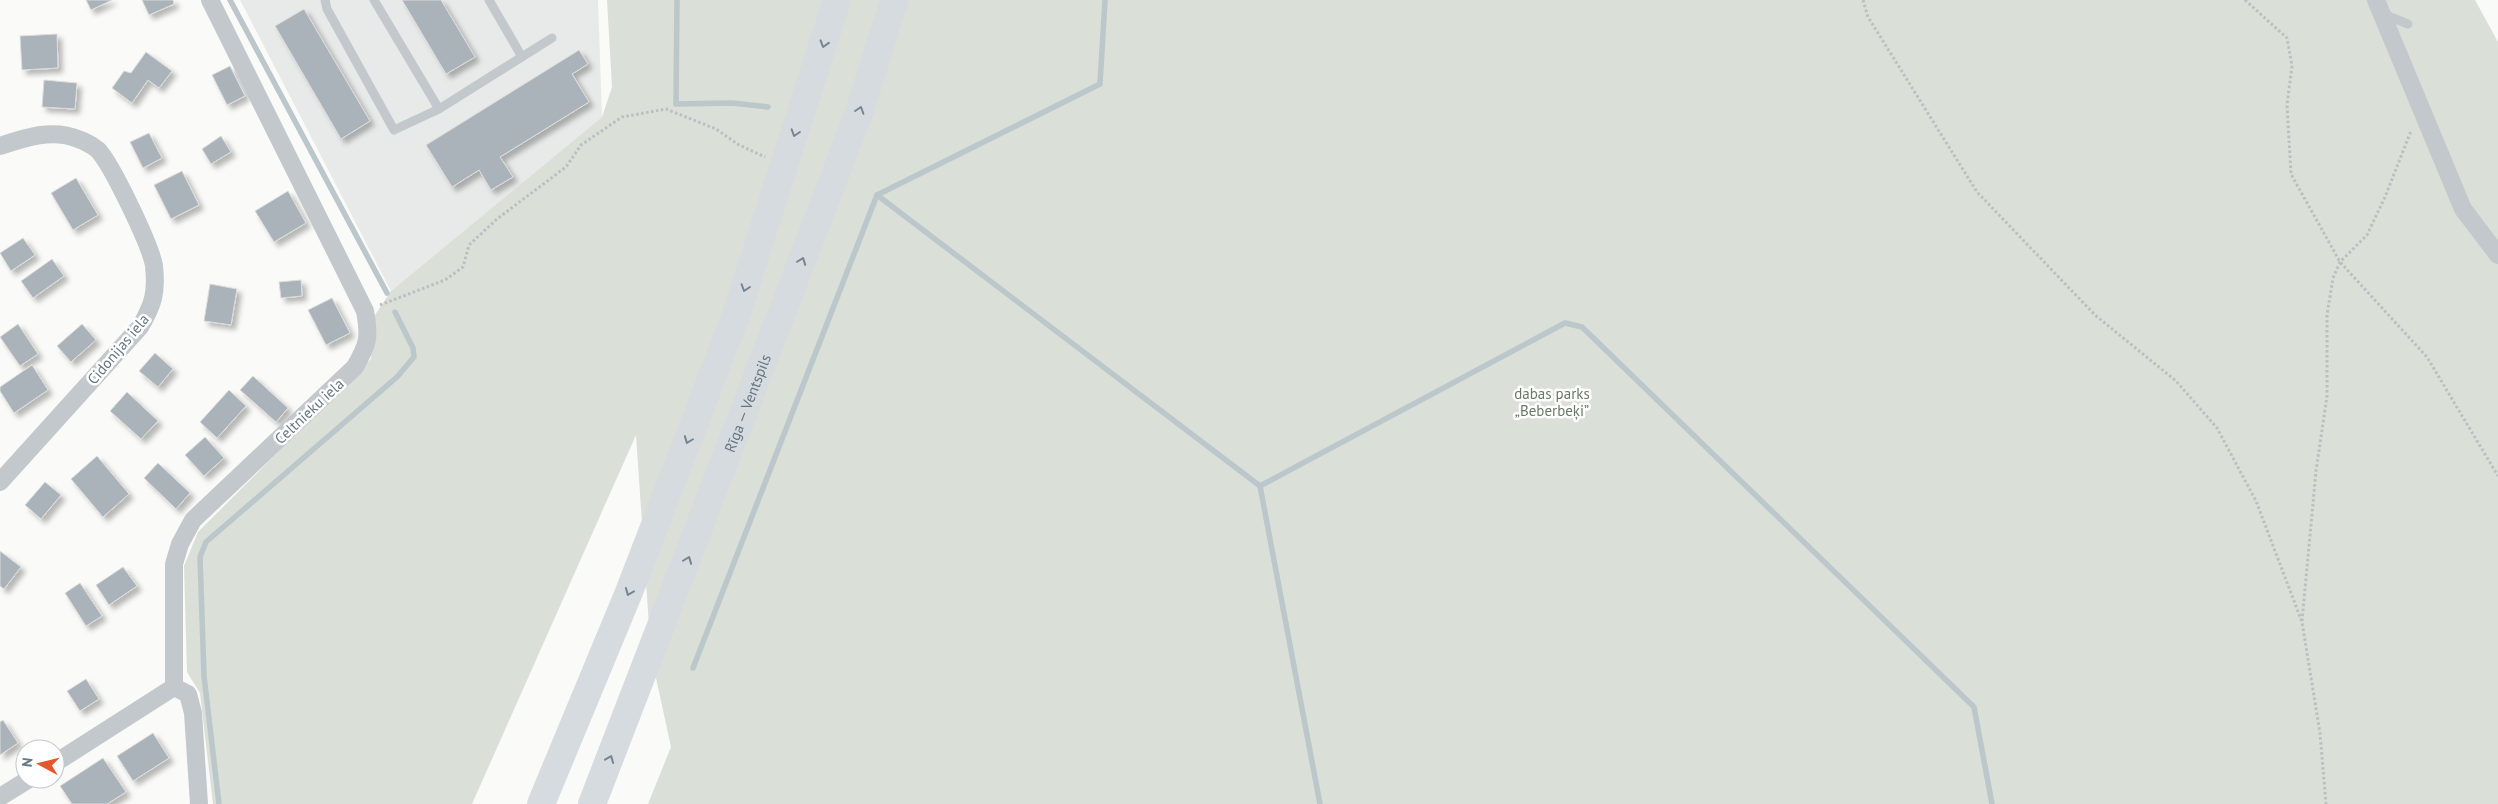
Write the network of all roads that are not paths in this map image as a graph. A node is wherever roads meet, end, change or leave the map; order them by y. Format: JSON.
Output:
{"nodes":[{"id":1,"x":210,"y":0,"type":"edge"},
{"id":2,"x":325,"y":0,"type":"edge"},
{"id":3,"x":374,"y":0,"type":"edge"},
{"id":4,"x":489,"y":0,"type":"edge"},
{"id":5,"x":837,"y":0,"type":"edge"},
{"id":6,"x":894,"y":0,"type":"edge"},
{"id":7,"x":2379,"y":7,"type":"edge"},
{"id":8,"x":2408,"y":24,"type":"dead end"},
{"id":9,"x":552,"y":38,"type":"dead end"},
{"id":10,"x":522,"y":57,"type":"junction"},
{"id":11,"x":439,"y":109,"type":"junction"},
{"id":12,"x":0,"y":146,"type":"edge"},
{"id":13,"x":2498,"y":255,"type":"edge"},
{"id":14,"x":0,"y":482,"type":"edge"},
{"id":15,"x":174,"y":686,"type":"junction"},
{"id":16,"x":65,"y":757,"type":"edge"},
{"id":17,"x":15,"y":788,"type":"edge"},
{"id":18,"x":0,"y":797,"type":"edge"},
{"id":19,"x":199,"y":804,"type":"edge"},
{"id":20,"x":541,"y":804,"type":"edge"},
{"id":21,"x":592,"y":804,"type":"edge"}],
"edges":[{"from":1,"to":15,"type":"street","name":"Celtnieku iela"},
{"from":2,"to":11,"type":"lane"},
{"from":3,"to":11,"type":"lane"},
{"from":4,"to":10,"type":"lane"},
{"from":5,"to":20,"type":"highway","one_way":true},
{"from":21,"to":6,"type":"highway","name":"Rīga — Ventspils","one_way":true},
{"from":7,"to":8,"type":"lane"},
{"from":7,"to":13,"type":"street"},
{"from":9,"to":10,"type":"lane"},
{"from":10,"to":11,"type":"lane"},
{"from":12,"to":14,"type":"street","name":"Cidonijas iela"},
{"from":15,"to":16,"type":"street"},
{"from":15,"to":19,"type":"street"},
{"from":17,"to":18,"type":"street"}]}
